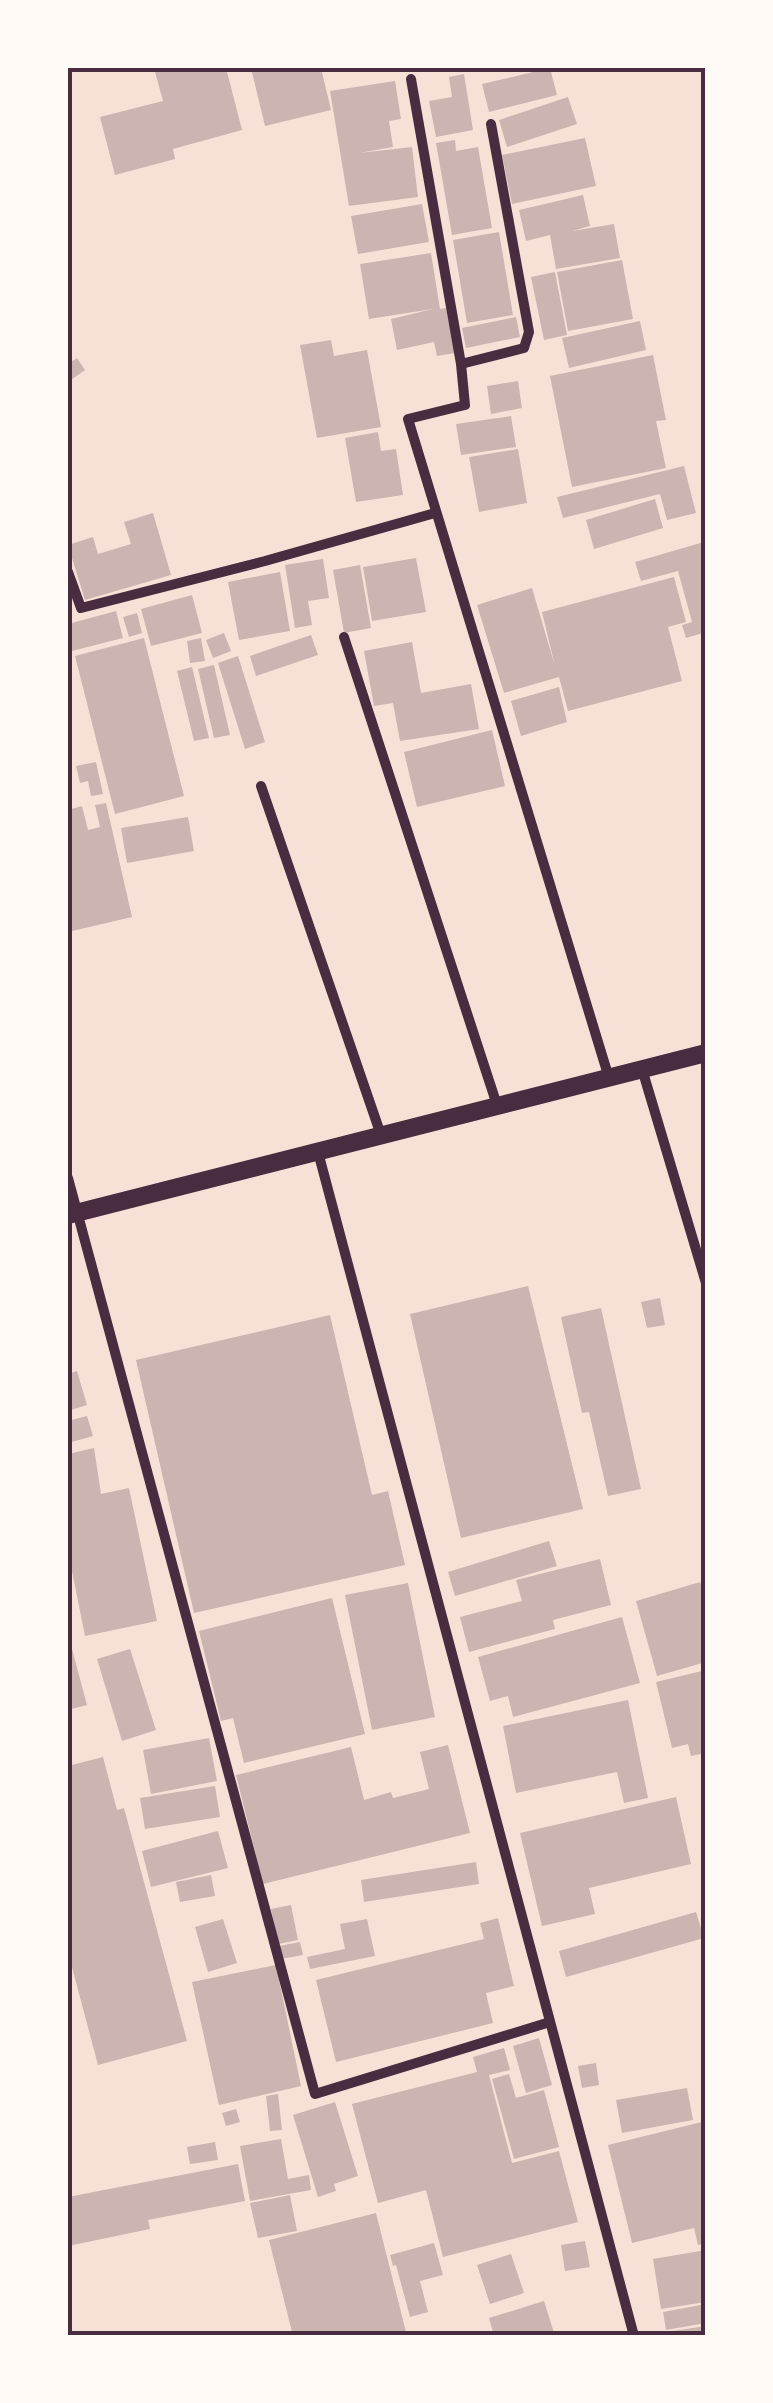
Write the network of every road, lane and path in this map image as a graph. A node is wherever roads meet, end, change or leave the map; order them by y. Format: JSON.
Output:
{"nodes":[{"id":1,"x":411,"y":79,"type":"dead end"},
{"id":2,"x":491,"y":124,"type":"dead end"},
{"id":3,"x":461,"y":364,"type":"junction"},
{"id":4,"x":435,"y":513,"type":"junction"},
{"id":5,"x":68,"y":572,"type":"edge"},
{"id":6,"x":344,"y":637,"type":"dead end"},
{"id":7,"x":261,"y":786,"type":"dead end"},
{"id":8,"x":706,"y":1053,"type":"edge"},
{"id":9,"x":642,"y":1069,"type":"junction"},
{"id":10,"x":609,"y":1078,"type":"junction"},
{"id":11,"x":497,"y":1105,"type":"junction"},
{"id":12,"x":382,"y":1135,"type":"junction"},
{"id":13,"x":318,"y":1152,"type":"junction"},
{"id":14,"x":68,"y":1178,"type":"edge"},
{"id":15,"x":72,"y":1214,"type":"edge"},
{"id":16,"x":706,"y":1283,"type":"edge"},
{"id":17,"x":550,"y":2022,"type":"junction"},
{"id":18,"x":634,"y":2336,"type":"edge"}],
"edges":[{"from":1,"to":3,"type":"street"},
{"from":2,"to":3,"type":"street"},
{"from":3,"to":4,"type":"street"},
{"from":4,"to":5,"type":"street"},
{"from":4,"to":10,"type":"street"},
{"from":6,"to":11,"type":"street"},
{"from":7,"to":12,"type":"street"},
{"from":8,"to":9,"type":"main road"},
{"from":9,"to":10,"type":"main road"},
{"from":9,"to":16,"type":"street"},
{"from":10,"to":11,"type":"main road"},
{"from":11,"to":12,"type":"main road"},
{"from":12,"to":13,"type":"main road"},
{"from":13,"to":15,"type":"main road"},
{"from":13,"to":17,"type":"street"},
{"from":14,"to":15,"type":"street"},
{"from":15,"to":17,"type":"street"},
{"from":17,"to":18,"type":"street"}]}
